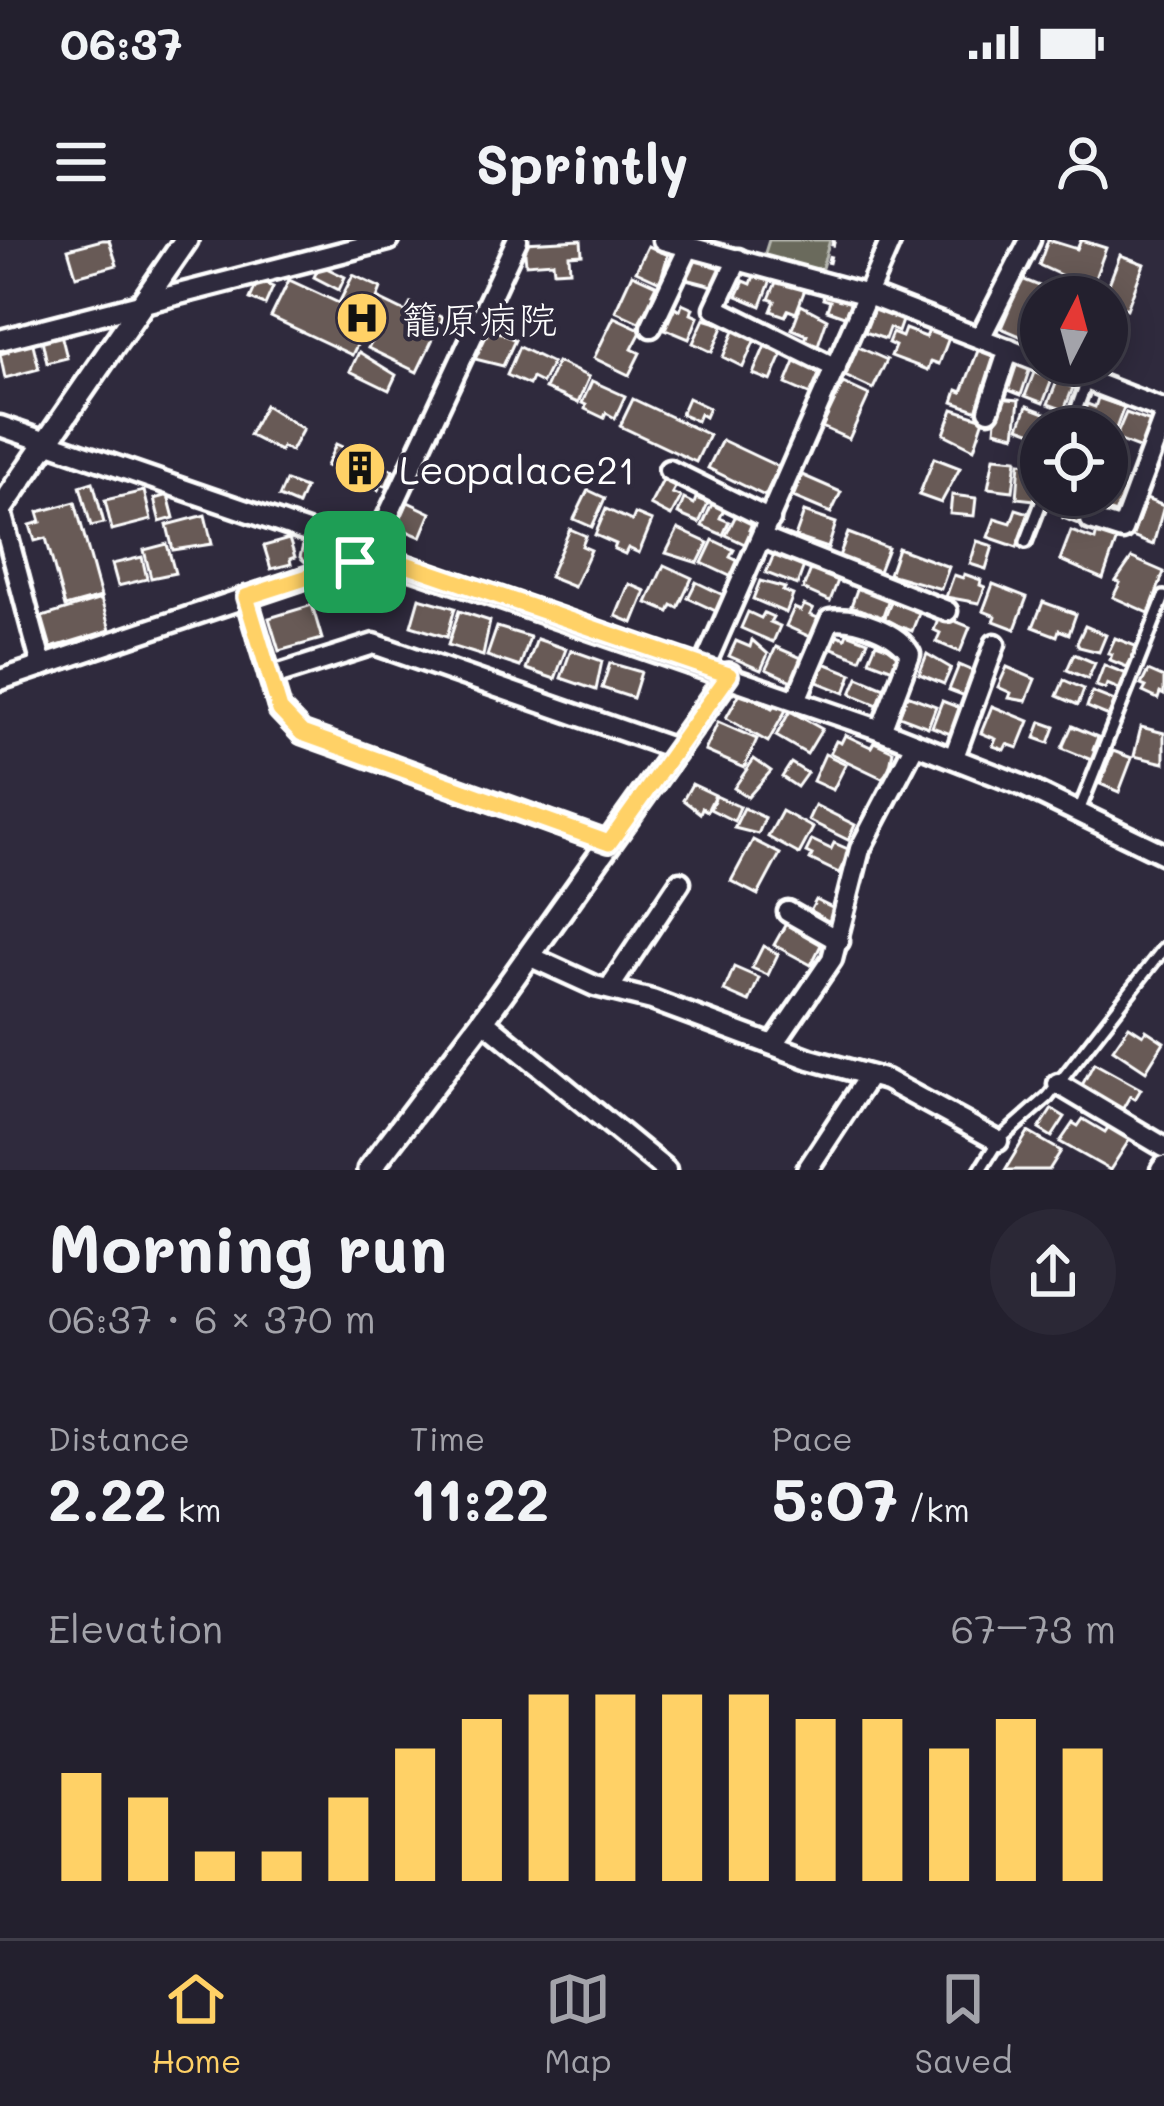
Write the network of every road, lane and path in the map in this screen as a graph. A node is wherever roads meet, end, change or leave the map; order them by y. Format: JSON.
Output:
{"nodes":[{"id":1,"x":186,"y":240,"type":"edge"},
{"id":2,"x":389,"y":240,"type":"edge"},
{"id":3,"x":517,"y":240,"type":"edge"},
{"id":4,"x":663,"y":240,"type":"edge"},
{"id":5,"x":834,"y":240,"type":"edge"},
{"id":6,"x":891,"y":240,"type":"edge"},
{"id":7,"x":1030,"y":240,"type":"edge"},
{"id":8,"x":689,"y":247,"type":"junction"},
{"id":9,"x":737,"y":259,"type":"junction"},
{"id":10,"x":827,"y":269,"type":"dead end"},
{"id":11,"x":868,"y":295,"type":"junction"},
{"id":12,"x":145,"y":299,"type":"junction"},
{"id":13,"x":651,"y":327,"type":"dead end"},
{"id":14,"x":980,"y":336,"type":"junction"},
{"id":15,"x":0,"y":340,"type":"edge"},
{"id":16,"x":1009,"y":349,"type":"junction"},
{"id":17,"x":1020,"y":354,"type":"edge"},
{"id":18,"x":836,"y":368,"type":"junction"},
{"id":19,"x":1094,"y":384,"type":"edge"},
{"id":20,"x":989,"y":410,"type":"dead end"},
{"id":21,"x":1164,"y":413,"type":"edge"},
{"id":22,"x":0,"y":426,"type":"edge"},
{"id":23,"x":48,"y":443,"type":"junction"},
{"id":24,"x":669,"y":470,"type":"dead end"},
{"id":25,"x":0,"y":507,"type":"edge"},
{"id":26,"x":1036,"y":516,"type":"edge"},
{"id":27,"x":1091,"y":520,"type":"dead end"},
{"id":28,"x":766,"y":529,"type":"junction"},
{"id":29,"x":1026,"y":542,"type":"dead end"},
{"id":30,"x":371,"y":552,"type":"junction"},
{"id":31,"x":246,"y":597,"type":"junction"},
{"id":32,"x":1164,"y":597,"type":"edge"},
{"id":33,"x":947,"y":611,"type":"dead end"},
{"id":34,"x":995,"y":644,"type":"dead end"},
{"id":35,"x":42,"y":666,"type":"junction"},
{"id":36,"x":704,"y":667,"type":"junction"},
{"id":37,"x":729,"y":675,"type":"junction"},
{"id":38,"x":270,"y":677,"type":"junction"},
{"id":39,"x":0,"y":680,"type":"edge"},
{"id":40,"x":796,"y":700,"type":"junction"},
{"id":41,"x":881,"y":730,"type":"junction"},
{"id":42,"x":915,"y":744,"type":"junction"},
{"id":43,"x":676,"y":749,"type":"junction"},
{"id":44,"x":954,"y":758,"type":"junction"},
{"id":45,"x":1079,"y":812,"type":"junction"},
{"id":46,"x":609,"y":843,"type":"junction"},
{"id":47,"x":1164,"y":854,"type":"edge"},
{"id":48,"x":680,"y":883,"type":"dead end"},
{"id":49,"x":788,"y":912,"type":"dead end"},
{"id":50,"x":839,"y":941,"type":"junction"},
{"id":51,"x":1164,"y":948,"type":"edge"},
{"id":52,"x":529,"y":956,"type":"junction"},
{"id":53,"x":610,"y":987,"type":"junction"},
{"id":54,"x":483,"y":1020,"type":"junction"},
{"id":55,"x":774,"y":1044,"type":"junction"},
{"id":56,"x":868,"y":1077,"type":"junction"},
{"id":57,"x":1058,"y":1084,"type":"junction"},
{"id":58,"x":998,"y":1141,"type":"junction"},
{"id":59,"x":1164,"y":1148,"type":"edge"},
{"id":60,"x":369,"y":1170,"type":"edge"},
{"id":61,"x":666,"y":1170,"type":"edge"},
{"id":62,"x":807,"y":1170,"type":"edge"},
{"id":63,"x":980,"y":1170,"type":"edge"}],
"edges":[{"from":1,"to":12,"type":"street"},
{"from":2,"to":12,"type":"street"},
{"from":3,"to":30,"type":"street"},
{"from":4,"to":8,"type":"street"},
{"from":5,"to":10,"type":"path"},
{"from":6,"to":11,"type":"street"},
{"from":7,"to":14,"type":"street"},
{"from":8,"to":9,"type":"street"},
{"from":8,"to":13,"type":"street"},
{"from":9,"to":11,"type":"street"},
{"from":9,"to":18,"type":"street"},
{"from":11,"to":14,"type":"street"},
{"from":11,"to":18,"type":"street"},
{"from":12,"to":15,"type":"street"},
{"from":12,"to":23,"type":"street"},
{"from":14,"to":16,"type":"street"},
{"from":16,"to":17,"type":"street"},
{"from":16,"to":20,"type":"street"},
{"from":18,"to":28,"type":"street"},
{"from":19,"to":21,"type":"street"},
{"from":21,"to":27,"type":"street"},
{"from":22,"to":23,"type":"street"},
{"from":23,"to":25,"type":"street"},
{"from":23,"to":30,"type":"street"},
{"from":24,"to":28,"type":"street"},
{"from":25,"to":35,"type":"street"},
{"from":26,"to":29,"type":"lane"},
{"from":28,"to":33,"type":"street"},
{"from":28,"to":36,"type":"street"},
{"from":30,"to":31,"type":"street"},
{"from":30,"to":36,"type":"street"},
{"from":31,"to":35,"type":"street"},
{"from":31,"to":38,"type":"street"},
{"from":32,"to":45,"type":"lane"},
{"from":34,"to":44,"type":"street"},
{"from":35,"to":39,"type":"street"},
{"from":36,"to":37,"type":"street"},
{"from":37,"to":40,"type":"street"},
{"from":37,"to":43,"type":"street"},
{"from":38,"to":43,"type":"street"},
{"from":38,"to":46,"type":"street"},
{"from":40,"to":41,"type":"street"},
{"from":40,"to":41,"type":"street"},
{"from":41,"to":42,"type":"street"},
{"from":42,"to":44,"type":"street"},
{"from":42,"to":50,"type":"street"},
{"from":43,"to":46,"type":"street"},
{"from":44,"to":45,"type":"street"},
{"from":45,"to":47,"type":"street"},
{"from":46,"to":52,"type":"street"},
{"from":48,"to":53,"type":"street"},
{"from":49,"to":50,"type":"street"},
{"from":50,"to":55,"type":"street"},
{"from":51,"to":57,"type":"lane"},
{"from":52,"to":53,"type":"street"},
{"from":52,"to":54,"type":"street"},
{"from":53,"to":55,"type":"street"},
{"from":54,"to":60,"type":"street"},
{"from":54,"to":61,"type":"street"},
{"from":55,"to":56,"type":"street"},
{"from":56,"to":58,"type":"street"},
{"from":56,"to":62,"type":"street"},
{"from":57,"to":58,"type":"lane"},
{"from":57,"to":59,"type":"street"},
{"from":58,"to":63,"type":"lane"}]}
